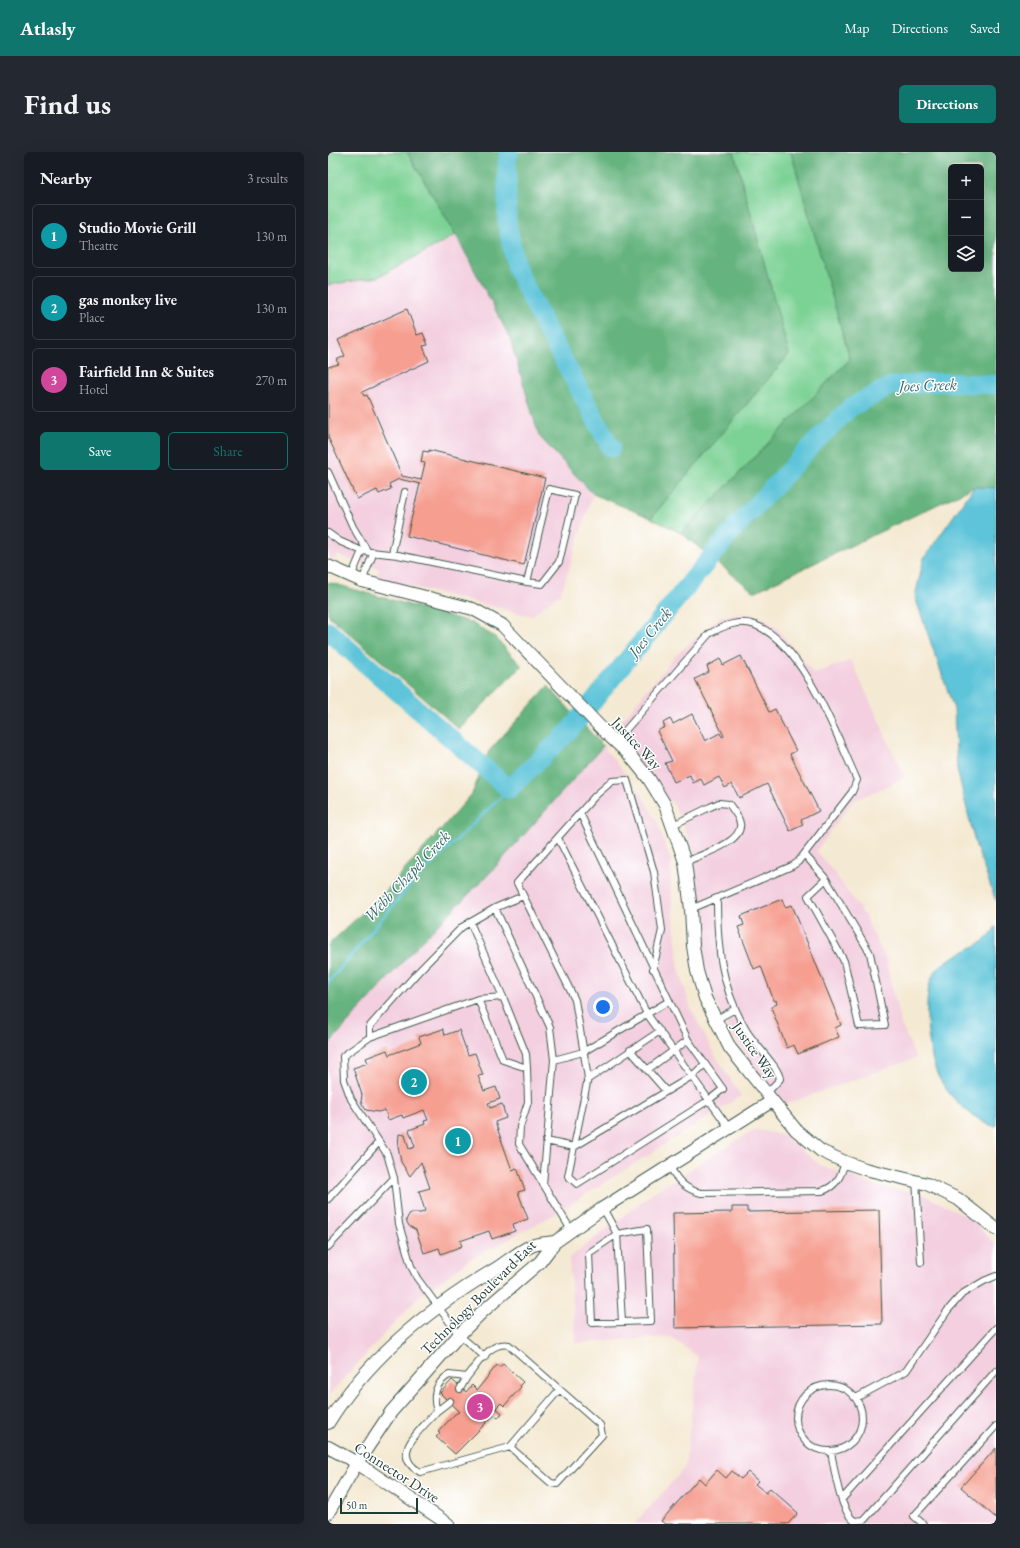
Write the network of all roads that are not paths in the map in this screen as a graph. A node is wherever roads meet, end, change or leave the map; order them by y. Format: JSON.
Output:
{"nodes":[{"id":1,"x":328,"y":472,"type":"edge"},
{"id":2,"x":405,"y":492,"type":"dead end"},
{"id":3,"x":328,"y":533,"type":"edge"},
{"id":4,"x":368,"y":552,"type":"junction"},
{"id":5,"x":392,"y":554,"type":"junction"},
{"id":6,"x":328,"y":566,"type":"edge"},
{"id":7,"x":357,"y":579,"type":"junction"},
{"id":8,"x":527,"y":582,"type":"junction"},
{"id":9,"x":616,"y":741,"type":"junction"},
{"id":10,"x":580,"y":813,"type":"junction"},
{"id":11,"x":673,"y":825,"type":"junction"},
{"id":12,"x":558,"y":838,"type":"junction"},
{"id":13,"x":805,"y":855,"type":"junction"},
{"id":14,"x":685,"y":862,"type":"junction"},
{"id":15,"x":826,"y":879,"type":"junction"},
{"id":16,"x":523,"y":896,"type":"junction"},
{"id":17,"x":717,"y":898,"type":"junction"},
{"id":18,"x":495,"y":908,"type":"junction"},
{"id":19,"x":691,"y":909,"type":"junction"},
{"id":20,"x":470,"y":922,"type":"junction"},
{"id":21,"x":653,"y":969,"type":"junction"},
{"id":22,"x":503,"y":997,"type":"junction"},
{"id":23,"x":478,"y":999,"type":"junction"},
{"id":24,"x":669,"y":1001,"type":"junction"},
{"id":25,"x":735,"y":1009,"type":"junction"},
{"id":26,"x":648,"y":1014,"type":"junction"},
{"id":27,"x":715,"y":1020,"type":"junction"},
{"id":28,"x":660,"y":1031,"type":"junction"},
{"id":29,"x":370,"y":1037,"type":"junction"},
{"id":30,"x":688,"y":1040,"type":"junction"},
{"id":31,"x":630,"y":1050,"type":"junction"},
{"id":32,"x":673,"y":1050,"type":"junction"},
{"id":33,"x":583,"y":1052,"type":"junction"},
{"id":34,"x":554,"y":1060,"type":"junction"},
{"id":35,"x":704,"y":1064,"type":"junction"},
{"id":36,"x":527,"y":1068,"type":"junction"},
{"id":37,"x":647,"y":1070,"type":"junction"},
{"id":38,"x":692,"y":1076,"type":"junction"},
{"id":39,"x":587,"y":1080,"type":"junction"},
{"id":40,"x":666,"y":1091,"type":"junction"},
{"id":41,"x":769,"y":1097,"type":"junction"},
{"id":42,"x":709,"y":1100,"type":"junction"},
{"id":43,"x":729,"y":1128,"type":"junction"},
{"id":44,"x":546,"y":1141,"type":"junction"},
{"id":45,"x":378,"y":1143,"type":"junction"},
{"id":46,"x":574,"y":1147,"type":"junction"},
{"id":47,"x":845,"y":1162,"type":"junction"},
{"id":48,"x":670,"y":1166,"type":"junction"},
{"id":49,"x":394,"y":1178,"type":"junction"},
{"id":50,"x":916,"y":1180,"type":"junction"},
{"id":51,"x":543,"y":1184,"type":"junction"},
{"id":52,"x":328,"y":1199,"type":"edge"},
{"id":53,"x":603,"y":1208,"type":"junction"},
{"id":54,"x":996,"y":1229,"type":"edge"},
{"id":55,"x":571,"y":1230,"type":"junction"},
{"id":56,"x":617,"y":1234,"type":"junction"},
{"id":57,"x":555,"y":1242,"type":"junction"},
{"id":58,"x":328,"y":1247,"type":"edge"},
{"id":59,"x":921,"y":1262,"type":"dead end"},
{"id":60,"x":996,"y":1276,"type":"edge"},
{"id":61,"x":437,"y":1307,"type":"junction"},
{"id":62,"x":622,"y":1322,"type":"junction"},
{"id":63,"x":996,"y":1328,"type":"edge"},
{"id":64,"x":459,"y":1336,"type":"junction"},
{"id":65,"x":485,"y":1357,"type":"junction"},
{"id":66,"x":996,"y":1371,"type":"edge"},
{"id":67,"x":467,"y":1377,"type":"junction"},
{"id":68,"x":460,"y":1389,"type":"dead end"},
{"id":69,"x":560,"y":1390,"type":"junction"},
{"id":70,"x":856,"y":1398,"type":"junction"},
{"id":71,"x":450,"y":1401,"type":"dead end"},
{"id":72,"x":437,"y":1411,"type":"junction"},
{"id":73,"x":328,"y":1423,"type":"edge"},
{"id":74,"x":996,"y":1426,"type":"edge"},
{"id":75,"x":328,"y":1447,"type":"edge"},
{"id":76,"x":510,"y":1447,"type":"junction"},
{"id":77,"x":831,"y":1452,"type":"junction"},
{"id":78,"x":357,"y":1463,"type":"junction"},
{"id":79,"x":842,"y":1499,"type":"junction"},
{"id":80,"x":328,"y":1513,"type":"edge"},
{"id":81,"x":448,"y":1524,"type":"edge"},
{"id":82,"x":923,"y":1524,"type":"edge"}],
"edges":[{"from":1,"to":4,"type":"lane"},
{"from":2,"to":5,"type":"lane"},
{"from":3,"to":4,"type":"lane"},
{"from":4,"to":5,"type":"lane"},
{"from":4,"to":7,"type":"lane"},
{"from":4,"to":7,"type":"lane"},
{"from":5,"to":8,"type":"lane"},
{"from":6,"to":7,"type":"street","name":"Justice Way"},
{"from":7,"to":9,"type":"street","name":"Justice Way"},
{"from":8,"to":8,"type":"lane"},
{"from":9,"to":11,"type":"street","name":"Justice Way"},
{"from":9,"to":13,"type":"lane"},
{"from":10,"to":12,"type":"lane"},
{"from":10,"to":21,"type":"lane"},
{"from":10,"to":21,"type":"lane"},
{"from":11,"to":14,"type":"street","name":"Justice Way"},
{"from":11,"to":14,"type":"lane"},
{"from":12,"to":16,"type":"lane"},
{"from":12,"to":26,"type":"lane"},
{"from":13,"to":15,"type":"lane"},
{"from":13,"to":17,"type":"lane"},
{"from":14,"to":19,"type":"street","name":"Justice Way"},
{"from":15,"to":15,"type":"lane"},
{"from":16,"to":18,"type":"lane"},
{"from":16,"to":33,"type":"lane"},
{"from":17,"to":19,"type":"lane"},
{"from":17,"to":25,"type":"lane"},
{"from":18,"to":20,"type":"lane"},
{"from":18,"to":34,"type":"lane"},
{"from":19,"to":27,"type":"street","name":"Justice Way"},
{"from":20,"to":22,"type":"lane"},
{"from":20,"to":29,"type":"lane"},
{"from":21,"to":24,"type":"lane"},
{"from":22,"to":23,"type":"lane"},
{"from":22,"to":36,"type":"lane"},
{"from":23,"to":29,"type":"lane"},
{"from":23,"to":36,"type":"lane"},
{"from":24,"to":26,"type":"lane"},
{"from":24,"to":30,"type":"lane"},
{"from":25,"to":27,"type":"lane"},
{"from":25,"to":41,"type":"lane"},
{"from":26,"to":28,"type":"lane"},
{"from":26,"to":33,"type":"lane"},
{"from":27,"to":41,"type":"street","name":"Justice Way"},
{"from":28,"to":31,"type":"lane"},
{"from":28,"to":32,"type":"lane"},
{"from":29,"to":45,"type":"lane"},
{"from":30,"to":32,"type":"lane"},
{"from":30,"to":35,"type":"lane"},
{"from":31,"to":37,"type":"lane"},
{"from":31,"to":39,"type":"lane"},
{"from":32,"to":37,"type":"lane"},
{"from":32,"to":38,"type":"lane"},
{"from":33,"to":34,"type":"lane"},
{"from":33,"to":39,"type":"lane"},
{"from":34,"to":44,"type":"lane"},
{"from":35,"to":38,"type":"lane"},
{"from":35,"to":42,"type":"lane"},
{"from":36,"to":51,"type":"lane"},
{"from":37,"to":40,"type":"lane"},
{"from":38,"to":40,"type":"lane"},
{"from":38,"to":42,"type":"lane"},
{"from":39,"to":46,"type":"lane"},
{"from":40,"to":46,"type":"lane"},
{"from":41,"to":43,"type":"street","name":"Technology Boulevard East"},
{"from":41,"to":47,"type":"street","name":"Justice Way"},
{"from":42,"to":43,"type":"lane"},
{"from":42,"to":46,"type":"lane"},
{"from":43,"to":48,"type":"street","name":"Technology Boulevard East"},
{"from":44,"to":46,"type":"lane"},
{"from":44,"to":51,"type":"lane"},
{"from":45,"to":49,"type":"lane"},
{"from":45,"to":52,"type":"lane"},
{"from":47,"to":48,"type":"lane"},
{"from":47,"to":50,"type":"street","name":"Justice Way"},
{"from":48,"to":53,"type":"street","name":"Technology Boulevard East"},
{"from":49,"to":58,"type":"lane"},
{"from":49,"to":61,"type":"lane"},
{"from":50,"to":54,"type":"street","name":"Justice Way"},
{"from":50,"to":59,"type":"lane"},
{"from":51,"to":55,"type":"lane"},
{"from":53,"to":55,"type":"street","name":"Technology Boulevard East"},
{"from":53,"to":56,"type":"lane"},
{"from":55,"to":57,"type":"street","name":"Technology Boulevard East"},
{"from":56,"to":62,"type":"lane"},
{"from":56,"to":62,"type":"lane"},
{"from":56,"to":62,"type":"lane"},
{"from":57,"to":61,"type":"street","name":"Technology Boulevard East"},
{"from":57,"to":64,"type":"street","name":"Technology Boulevard East"},
{"from":60,"to":70,"type":"lane"},
{"from":61,"to":64,"type":"lane"},
{"from":61,"to":73,"type":"street","name":"Technology Boulevard East"},
{"from":63,"to":79,"type":"lane"},
{"from":64,"to":65,"type":"lane"},
{"from":64,"to":78,"type":"street","name":"Technology Boulevard East"},
{"from":65,"to":67,"type":"lane"},
{"from":65,"to":69,"type":"lane"},
{"from":66,"to":79,"type":"lane"},
{"from":67,"to":68,"type":"lane"},
{"from":67,"to":72,"type":"lane"},
{"from":69,"to":76,"type":"lane"},
{"from":69,"to":76,"type":"lane"},
{"from":70,"to":77,"type":"lane"},
{"from":70,"to":77,"type":"lane"},
{"from":71,"to":72,"type":"lane"},
{"from":72,"to":76,"type":"lane"},
{"from":74,"to":82,"type":"lane"},
{"from":75,"to":78,"type":"street","name":"Connector Drive"},
{"from":77,"to":79,"type":"lane"},
{"from":78,"to":80,"type":"street","name":"Technology Boulevard East"},
{"from":78,"to":81,"type":"street","name":"Connector Drive"}]}
